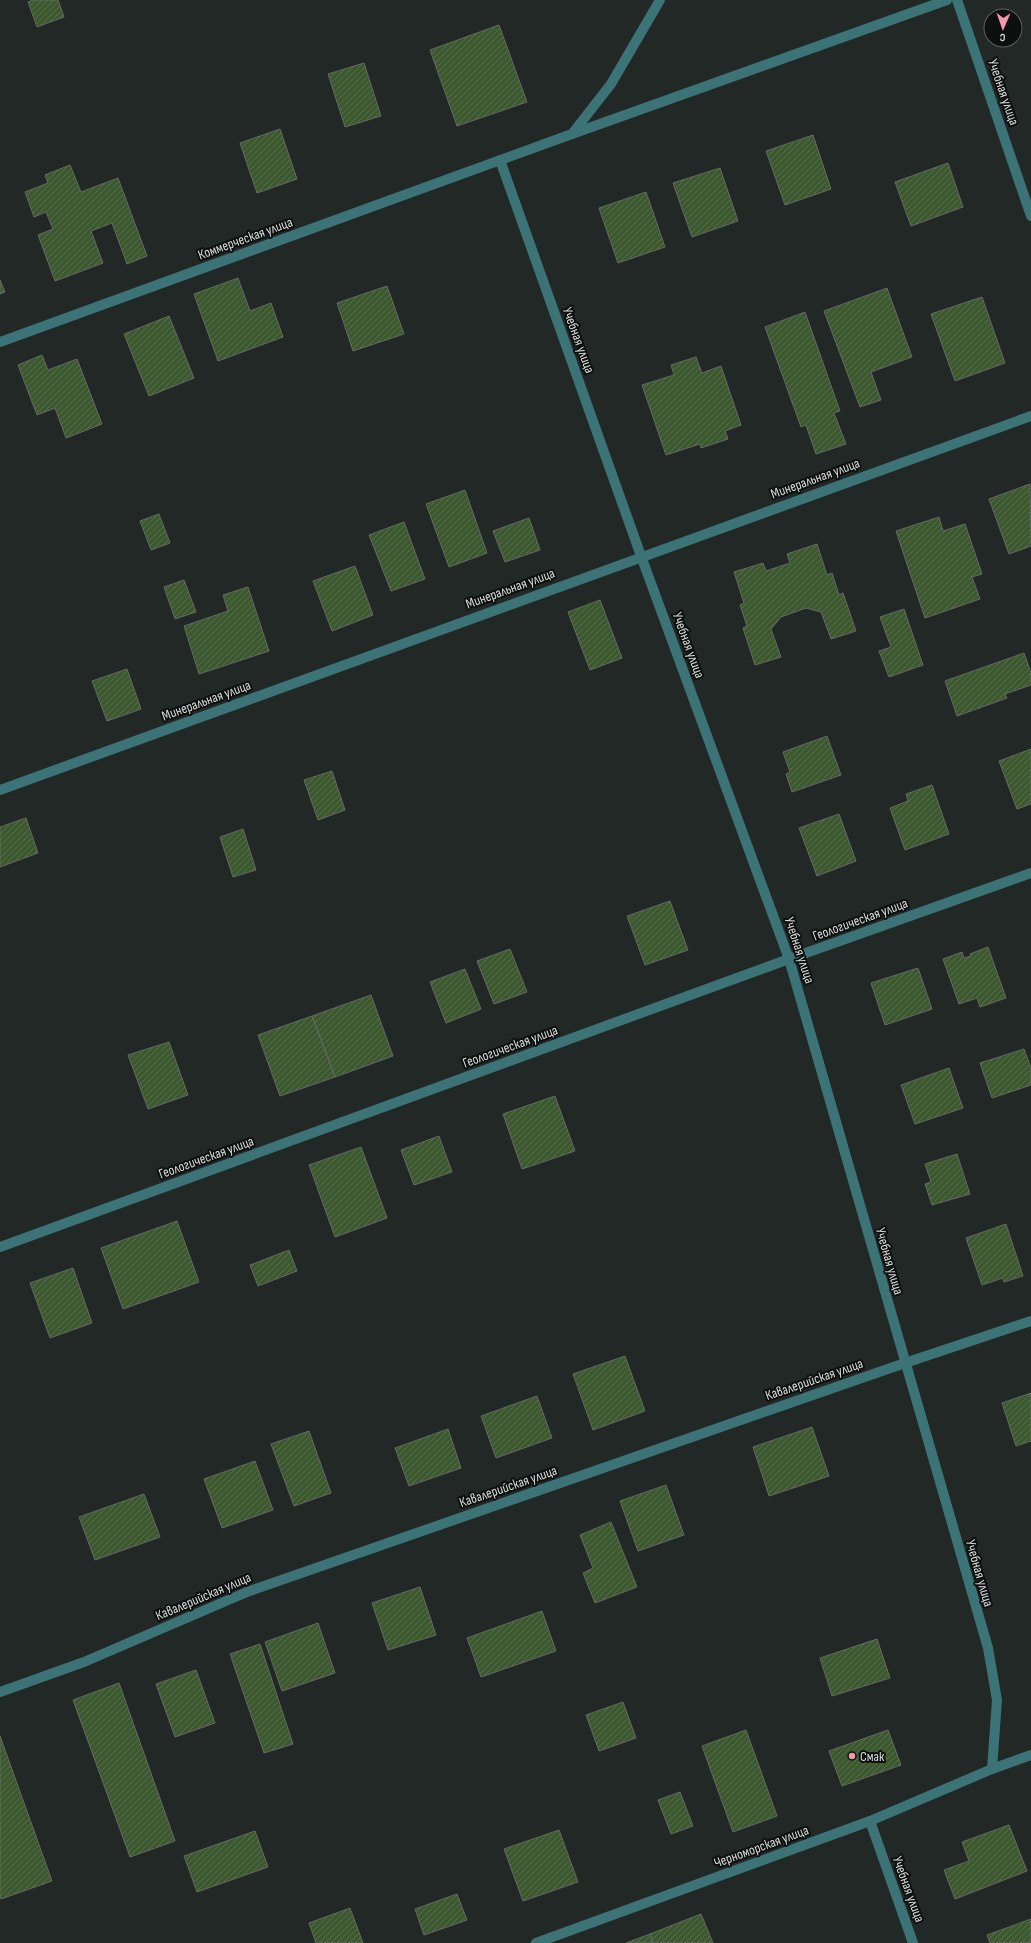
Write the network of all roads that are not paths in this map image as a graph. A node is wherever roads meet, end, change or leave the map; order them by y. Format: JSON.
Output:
{"nodes":[{"id":1,"x":660,"y":0,"type":"edge"},
{"id":2,"x":947,"y":0,"type":"edge"},
{"id":3,"x":957,"y":0,"type":"edge"},
{"id":4,"x":572,"y":134,"type":"junction"},
{"id":5,"x":500,"y":160,"type":"junction"},
{"id":6,"x":1031,"y":216,"type":"edge"},
{"id":7,"x":0,"y":342,"type":"edge"},
{"id":8,"x":1031,"y":416,"type":"edge"},
{"id":9,"x":641,"y":556,"type":"junction"},
{"id":10,"x":0,"y":790,"type":"edge"},
{"id":11,"x":1031,"y":873,"type":"edge"},
{"id":12,"x":789,"y":958,"type":"junction"},
{"id":13,"x":0,"y":1247,"type":"edge"},
{"id":14,"x":1031,"y":1321,"type":"edge"},
{"id":15,"x":905,"y":1363,"type":"junction"},
{"id":16,"x":0,"y":1692,"type":"edge"},
{"id":17,"x":1031,"y":1755,"type":"edge"},
{"id":18,"x":992,"y":1768,"type":"junction"},
{"id":19,"x":870,"y":1821,"type":"junction"},
{"id":20,"x":536,"y":1943,"type":"edge"},
{"id":21,"x":913,"y":1943,"type":"edge"}],
"edges":[{"from":1,"to":4,"type":"street"},
{"from":2,"to":4,"type":"street","name":"Коммерческая улица"},
{"from":3,"to":6,"type":"street","name":"Учебная улица"},
{"from":4,"to":5,"type":"street","name":"Коммерческая улица"},
{"from":5,"to":7,"type":"street","name":"Коммерческая улица"},
{"from":5,"to":9,"type":"street","name":"Учебная улица"},
{"from":8,"to":9,"type":"street","name":"Минеральная улица"},
{"from":9,"to":10,"type":"street","name":"Минеральная улица"},
{"from":9,"to":12,"type":"street","name":"Учебная улица"},
{"from":11,"to":12,"type":"street","name":"Геологическая улица"},
{"from":12,"to":13,"type":"street","name":"Геологическая улица"},
{"from":12,"to":15,"type":"street","name":"Учебная улица"},
{"from":14,"to":15,"type":"street","name":"Кавалерийская улица"},
{"from":15,"to":16,"type":"street","name":"Кавалерийская улица"},
{"from":15,"to":18,"type":"street","name":"Учебная улица"},
{"from":17,"to":18,"type":"street","name":"Черноморская улица"},
{"from":18,"to":19,"type":"street","name":"Черноморская улица"},
{"from":19,"to":20,"type":"street","name":"Черноморская улица"},
{"from":19,"to":21,"type":"street","name":"Учебная улица"}]}
